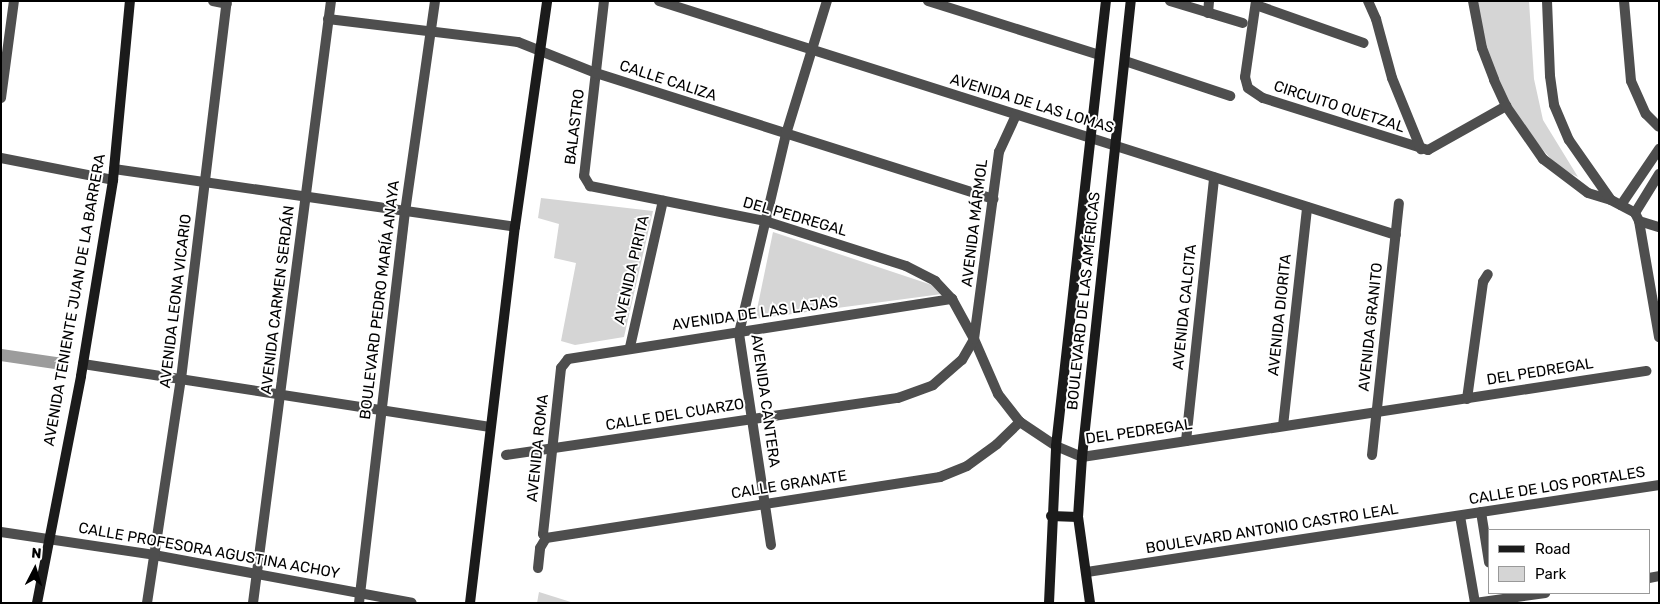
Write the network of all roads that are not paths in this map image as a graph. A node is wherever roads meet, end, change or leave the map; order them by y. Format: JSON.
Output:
{"nodes":[{"id":1,"x":14,"y":1,"type":"edge"},
{"id":2,"x":130,"y":1,"type":"edge"},
{"id":3,"x":213,"y":1,"type":"edge"},
{"id":4,"x":331,"y":1,"type":"edge"},
{"id":5,"x":435,"y":1,"type":"edge"},
{"id":6,"x":547,"y":1,"type":"edge"},
{"id":7,"x":604,"y":1,"type":"edge"},
{"id":8,"x":660,"y":1,"type":"edge"},
{"id":9,"x":827,"y":1,"type":"edge"},
{"id":10,"x":928,"y":1,"type":"edge"},
{"id":11,"x":1106,"y":1,"type":"edge"},
{"id":12,"x":1131,"y":1,"type":"edge"},
{"id":13,"x":1170,"y":1,"type":"edge"},
{"id":14,"x":1209,"y":1,"type":"edge"},
{"id":15,"x":1368,"y":1,"type":"edge"},
{"id":16,"x":1473,"y":1,"type":"edge"},
{"id":17,"x":1547,"y":1,"type":"edge"},
{"id":18,"x":1624,"y":1,"type":"edge"},
{"id":19,"x":227,"y":2,"type":"edge"},
{"id":20,"x":1256,"y":3,"type":"edge"},
{"id":21,"x":1208,"y":13,"type":"junction"},
{"id":22,"x":328,"y":19,"type":"junction"},
{"id":23,"x":1243,"y":23,"type":"dead end"},
{"id":24,"x":431,"y":32,"type":"junction"},
{"id":25,"x":1364,"y":44,"type":"dead end"},
{"id":26,"x":811,"y":50,"type":"junction"},
{"id":27,"x":538,"y":52,"type":"junction"},
{"id":28,"x":1099,"y":55,"type":"junction"},
{"id":29,"x":1125,"y":61,"type":"junction"},
{"id":30,"x":596,"y":73,"type":"junction"},
{"id":31,"x":1230,"y":96,"type":"dead end"},
{"id":32,"x":1,"y":98,"type":"edge"},
{"id":33,"x":1506,"y":106,"type":"junction"},
{"id":34,"x":1016,"y":115,"type":"junction"},
{"id":35,"x":1659,"y":127,"type":"edge"},
{"id":36,"x":786,"y":134,"type":"junction"},
{"id":37,"x":1089,"y":137,"type":"junction"},
{"id":38,"x":1116,"y":146,"type":"junction"},
{"id":39,"x":1659,"y":149,"type":"edge"},
{"id":40,"x":1421,"y":150,"type":"junction"},
{"id":41,"x":1,"y":158,"type":"edge"},
{"id":42,"x":114,"y":169,"type":"junction"},
{"id":43,"x":1659,"y":174,"type":"edge"},
{"id":44,"x":1214,"y":177,"type":"junction"},
{"id":45,"x":113,"y":180,"type":"junction"},
{"id":46,"x":206,"y":181,"type":"junction"},
{"id":47,"x":588,"y":184,"type":"joint"},
{"id":48,"x":305,"y":199,"type":"junction"},
{"id":49,"x":993,"y":199,"type":"junction"},
{"id":50,"x":1611,"y":200,"type":"junction"},
{"id":51,"x":664,"y":201,"type":"junction"},
{"id":52,"x":1399,"y":203,"type":"dead end"},
{"id":53,"x":1621,"y":205,"type":"junction"},
{"id":54,"x":1307,"y":207,"type":"junction"},
{"id":55,"x":405,"y":212,"type":"junction"},
{"id":56,"x":1637,"y":217,"type":"junction"},
{"id":57,"x":765,"y":222,"type":"junction"},
{"id":58,"x":515,"y":227,"type":"junction"},
{"id":59,"x":1659,"y":227,"type":"edge"},
{"id":60,"x":1396,"y":235,"type":"junction"},
{"id":61,"x":1488,"y":274,"type":"dead end"},
{"id":62,"x":952,"y":299,"type":"junction"},
{"id":63,"x":739,"y":333,"type":"junction"},
{"id":64,"x":1659,"y":336,"type":"edge"},
{"id":65,"x":974,"y":339,"type":"junction"},
{"id":66,"x":630,"y":347,"type":"junction"},
{"id":67,"x":564,"y":362,"type":"joint"},
{"id":68,"x":82,"y":364,"type":"junction"},
{"id":69,"x":1646,"y":371,"type":"dead end"},
{"id":70,"x":181,"y":379,"type":"junction"},
{"id":71,"x":281,"y":396,"type":"junction"},
{"id":72,"x":1467,"y":399,"type":"junction"},
{"id":73,"x":382,"y":411,"type":"junction"},
{"id":74,"x":1376,"y":411,"type":"junction"},
{"id":75,"x":752,"y":418,"type":"junction"},
{"id":76,"x":1020,"y":422,"type":"junction"},
{"id":77,"x":1283,"y":426,"type":"junction"},
{"id":78,"x":490,"y":427,"type":"junction"},
{"id":79,"x":1186,"y":441,"type":"junction"},
{"id":80,"x":1056,"y":446,"type":"junction"},
{"id":81,"x":553,"y":449,"type":"junction"},
{"id":82,"x":1372,"y":454,"type":"dead end"},
{"id":83,"x":506,"y":455,"type":"dead end"},
{"id":84,"x":1082,"y":457,"type":"junction"},
{"id":85,"x":1659,"y":485,"type":"edge"},
{"id":86,"x":765,"y":504,"type":"junction"},
{"id":87,"x":1481,"y":512,"type":"junction"},
{"id":88,"x":1051,"y":516,"type":"junction"},
{"id":89,"x":1460,"y":516,"type":"junction"},
{"id":90,"x":1078,"y":517,"type":"junction"},
{"id":91,"x":1,"y":532,"type":"edge"},
{"id":92,"x":546,"y":538,"type":"junction"},
{"id":93,"x":48,"y":539,"type":"junction"},
{"id":94,"x":771,"y":545,"type":"dead end"},
{"id":95,"x":154,"y":555,"type":"junction"},
{"id":96,"x":1488,"y":556,"type":"edge"},
{"id":97,"x":538,"y":568,"type":"dead end"},
{"id":98,"x":1087,"y":572,"type":"junction"},
{"id":99,"x":257,"y":573,"type":"junction"},
{"id":100,"x":1536,"y":594,"type":"edge"},
{"id":101,"x":360,"y":598,"type":"edge"},
{"id":102,"x":1494,"y":599,"type":"edge"},
{"id":103,"x":37,"y":603,"type":"edge"},
{"id":104,"x":147,"y":603,"type":"edge"},
{"id":105,"x":253,"y":603,"type":"edge"},
{"id":106,"x":412,"y":603,"type":"edge"},
{"id":107,"x":470,"y":603,"type":"edge"},
{"id":108,"x":1049,"y":603,"type":"edge"},
{"id":109,"x":1090,"y":603,"type":"edge"},
{"id":110,"x":1475,"y":603,"type":"edge"}],
"edges":[{"from":1,"to":32,"type":"street"},
{"from":2,"to":42,"type":"main road","name":"AVENIDA TENIENTE JUAN DE LA BARRERA"},
{"from":3,"to":19,"type":"street"},
{"from":4,"to":22,"type":"street","name":"AVENIDA CARMEN SERDÁN"},
{"from":5,"to":24,"type":"street","name":"BOULEVARD PEDRO MARÍA ANAYA"},
{"from":6,"to":27,"type":"main road"},
{"from":7,"to":30,"type":"street","name":"BALASTRO"},
{"from":8,"to":26,"type":"street","name":"AVENIDA DE LAS LOMAS"},
{"from":9,"to":26,"type":"street","name":"AVENIDA CANTERA"},
{"from":10,"to":28,"type":"street"},
{"from":11,"to":28,"type":"main road","name":"BOULEVARD DE LAS AMÉRICAS"},
{"from":12,"to":29,"type":"main road","name":"BOULEVARD DE LAS AMÉRICAS"},
{"from":13,"to":21,"type":"street"},
{"from":14,"to":21,"type":"street"},
{"from":15,"to":40,"type":"street","name":"CIRCUITO QUETZAL"},
{"from":16,"to":33,"type":"street"},
{"from":17,"to":50,"type":"street"},
{"from":18,"to":35,"type":"street"},
{"from":19,"to":46,"type":"street","name":"AVENIDA LEONA VICARIO"},
{"from":20,"to":25,"type":"street"},
{"from":20,"to":40,"type":"street","name":"CIRCUITO QUETZAL"},
{"from":21,"to":23,"type":"street"},
{"from":22,"to":24,"type":"street","name":"CALLE CALIZA"},
{"from":22,"to":48,"type":"street","name":"AVENIDA CARMEN SERDÁN"},
{"from":24,"to":27,"type":"street","name":"CALLE CALIZA"},
{"from":24,"to":55,"type":"street","name":"BOULEVARD PEDRO MARÍA ANAYA"},
{"from":26,"to":34,"type":"street","name":"AVENIDA DE LAS LOMAS"},
{"from":26,"to":36,"type":"street","name":"AVENIDA CANTERA"},
{"from":27,"to":30,"type":"street","name":"CALLE CALIZA"},
{"from":27,"to":58,"type":"main road"},
{"from":28,"to":37,"type":"main road","name":"BOULEVARD DE LAS AMÉRICAS"},
{"from":29,"to":31,"type":"street"},
{"from":29,"to":38,"type":"main road","name":"BOULEVARD DE LAS AMÉRICAS"},
{"from":30,"to":36,"type":"street","name":"CALLE CALIZA"},
{"from":30,"to":47,"type":"street","name":"BALASTRO"},
{"from":33,"to":40,"type":"street"},
{"from":33,"to":50,"type":"street"},
{"from":34,"to":37,"type":"street","name":"AVENIDA DE LAS LOMAS"},
{"from":34,"to":49,"type":"street","name":"AVENIDA MÁRMOL"},
{"from":36,"to":49,"type":"street","name":"CALLE CALIZA"},
{"from":36,"to":57,"type":"street","name":"AVENIDA CANTERA"},
{"from":37,"to":38,"type":"street","name":"AVENIDA DE LAS LOMAS"},
{"from":37,"to":80,"type":"main road","name":"BOULEVARD DE LAS AMÉRICAS"},
{"from":38,"to":44,"type":"street","name":"AVENIDA DE LAS LOMAS"},
{"from":38,"to":84,"type":"main road","name":"BOULEVARD DE LAS AMÉRICAS"},
{"from":39,"to":53,"type":"street"},
{"from":41,"to":45,"type":"street"},
{"from":42,"to":45,"type":"main road","name":"AVENIDA TENIENTE JUAN DE LA BARRERA"},
{"from":42,"to":46,"type":"street"},
{"from":43,"to":56,"type":"street"},
{"from":44,"to":54,"type":"street","name":"AVENIDA DE LAS LOMAS"},
{"from":44,"to":79,"type":"street","name":"AVENIDA CALCITA"},
{"from":45,"to":68,"type":"main road","name":"AVENIDA TENIENTE JUAN DE LA BARRERA"},
{"from":46,"to":48,"type":"street"},
{"from":46,"to":70,"type":"street","name":"AVENIDA LEONA VICARIO"},
{"from":47,"to":51,"type":"street","name":"DEL PEDREGAL"},
{"from":48,"to":55,"type":"street"},
{"from":48,"to":71,"type":"street","name":"AVENIDA CARMEN SERDÁN"},
{"from":49,"to":65,"type":"street","name":"AVENIDA MÁRMOL"},
{"from":50,"to":53,"type":"street"},
{"from":51,"to":57,"type":"street","name":"DEL PEDREGAL"},
{"from":51,"to":66,"type":"street","name":"AVENIDA PIRITA"},
{"from":52,"to":60,"type":"street","name":"AVENIDA GRANITO"},
{"from":53,"to":56,"type":"street"},
{"from":54,"to":60,"type":"street","name":"AVENIDA DE LAS LOMAS"},
{"from":54,"to":77,"type":"street","name":"AVENIDA DIORITA"},
{"from":55,"to":58,"type":"street"},
{"from":55,"to":73,"type":"street","name":"BOULEVARD PEDRO MARÍA ANAYA"},
{"from":56,"to":59,"type":"street"},
{"from":56,"to":64,"type":"street"},
{"from":57,"to":62,"type":"street","name":"DEL PEDREGAL"},
{"from":57,"to":63,"type":"street","name":"AVENIDA CANTERA"},
{"from":58,"to":78,"type":"main road"},
{"from":60,"to":74,"type":"street","name":"AVENIDA GRANITO"},
{"from":61,"to":72,"type":"street"},
{"from":62,"to":63,"type":"street","name":"AVENIDA DE LAS LAJAS"},
{"from":62,"to":65,"type":"street","name":"DEL PEDREGAL"},
{"from":63,"to":66,"type":"street","name":"AVENIDA DE LAS LAJAS"},
{"from":63,"to":75,"type":"street","name":"AVENIDA CANTERA"},
{"from":65,"to":75,"type":"street","name":"CALLE DEL CUARZO"},
{"from":65,"to":76,"type":"street","name":"DEL PEDREGAL"},
{"from":66,"to":67,"type":"street","name":"AVENIDA DE LAS LAJAS"},
{"from":67,"to":81,"type":"street","name":"AVENIDA ROMA"},
{"from":68,"to":70,"type":"street"},
{"from":68,"to":93,"type":"main road","name":"AVENIDA TENIENTE JUAN DE LA BARRERA"},
{"from":69,"to":72,"type":"street","name":"DEL PEDREGAL"},
{"from":70,"to":71,"type":"street"},
{"from":70,"to":95,"type":"street","name":"AVENIDA LEONA VICARIO"},
{"from":71,"to":73,"type":"street"},
{"from":71,"to":99,"type":"street","name":"AVENIDA CARMEN SERDÁN"},
{"from":72,"to":74,"type":"street","name":"DEL PEDREGAL"},
{"from":73,"to":78,"type":"street"},
{"from":73,"to":101,"type":"street","name":"BOULEVARD PEDRO MARÍA ANAYA"},
{"from":74,"to":77,"type":"street","name":"DEL PEDREGAL"},
{"from":74,"to":82,"type":"street","name":"AVENIDA GRANITO"},
{"from":75,"to":81,"type":"street","name":"CALLE DEL CUARZO"},
{"from":75,"to":86,"type":"street","name":"AVENIDA CANTERA"},
{"from":76,"to":80,"type":"street","name":"DEL PEDREGAL"},
{"from":76,"to":86,"type":"street","name":"CALLE GRANATE"},
{"from":77,"to":79,"type":"street","name":"DEL PEDREGAL"},
{"from":78,"to":107,"type":"main road"},
{"from":79,"to":84,"type":"street","name":"DEL PEDREGAL"},
{"from":80,"to":84,"type":"street","name":"DEL PEDREGAL"},
{"from":80,"to":88,"type":"main road","name":"BOULEVARD DE LAS AMÉRICAS"},
{"from":81,"to":83,"type":"street","name":"CALLE DEL CUARZO"},
{"from":81,"to":92,"type":"street","name":"AVENIDA ROMA"},
{"from":84,"to":90,"type":"main road","name":"BOULEVARD DE LAS AMÉRICAS"},
{"from":85,"to":87,"type":"street","name":"CALLE DE LOS PORTALES"},
{"from":86,"to":92,"type":"street","name":"CALLE GRANATE"},
{"from":86,"to":94,"type":"street","name":"AVENIDA CANTERA"},
{"from":87,"to":89,"type":"street","name":"CALLE DE LOS PORTALES"},
{"from":87,"to":96,"type":"street"},
{"from":88,"to":90,"type":"main road"},
{"from":88,"to":108,"type":"main road","name":"BOULEVARD DE LAS AMÉRICAS"},
{"from":89,"to":98,"type":"street","name":"BOULEVARD ANTONIO CASTRO LEAL"},
{"from":89,"to":110,"type":"street"},
{"from":90,"to":98,"type":"main road","name":"BOULEVARD DE LAS AMÉRICAS"},
{"from":91,"to":93,"type":"street","name":"CALLE PROFESORA AGUSTINA ACHOY"},
{"from":92,"to":97,"type":"street","name":"AVENIDA ROMA"},
{"from":93,"to":95,"type":"street","name":"CALLE PROFESORA AGUSTINA ACHOY"},
{"from":93,"to":103,"type":"main road","name":"AVENIDA TENIENTE JUAN DE LA BARRERA"},
{"from":95,"to":99,"type":"street","name":"CALLE PROFESORA AGUSTINA ACHOY"},
{"from":95,"to":104,"type":"street","name":"AVENIDA LEONA VICARIO"},
{"from":98,"to":109,"type":"main road","name":"BOULEVARD DE LAS AMÉRICAS"},
{"from":99,"to":101,"type":"street","name":"CALLE PROFESORA AGUSTINA ACHOY"},
{"from":99,"to":105,"type":"street","name":"AVENIDA CARMEN SERDÁN"},
{"from":100,"to":102,"type":"street"},
{"from":101,"to":106,"type":"street","name":"CALLE PROFESORA AGUSTINA ACHOY"},
{"from":102,"to":110,"type":"street"}]}
